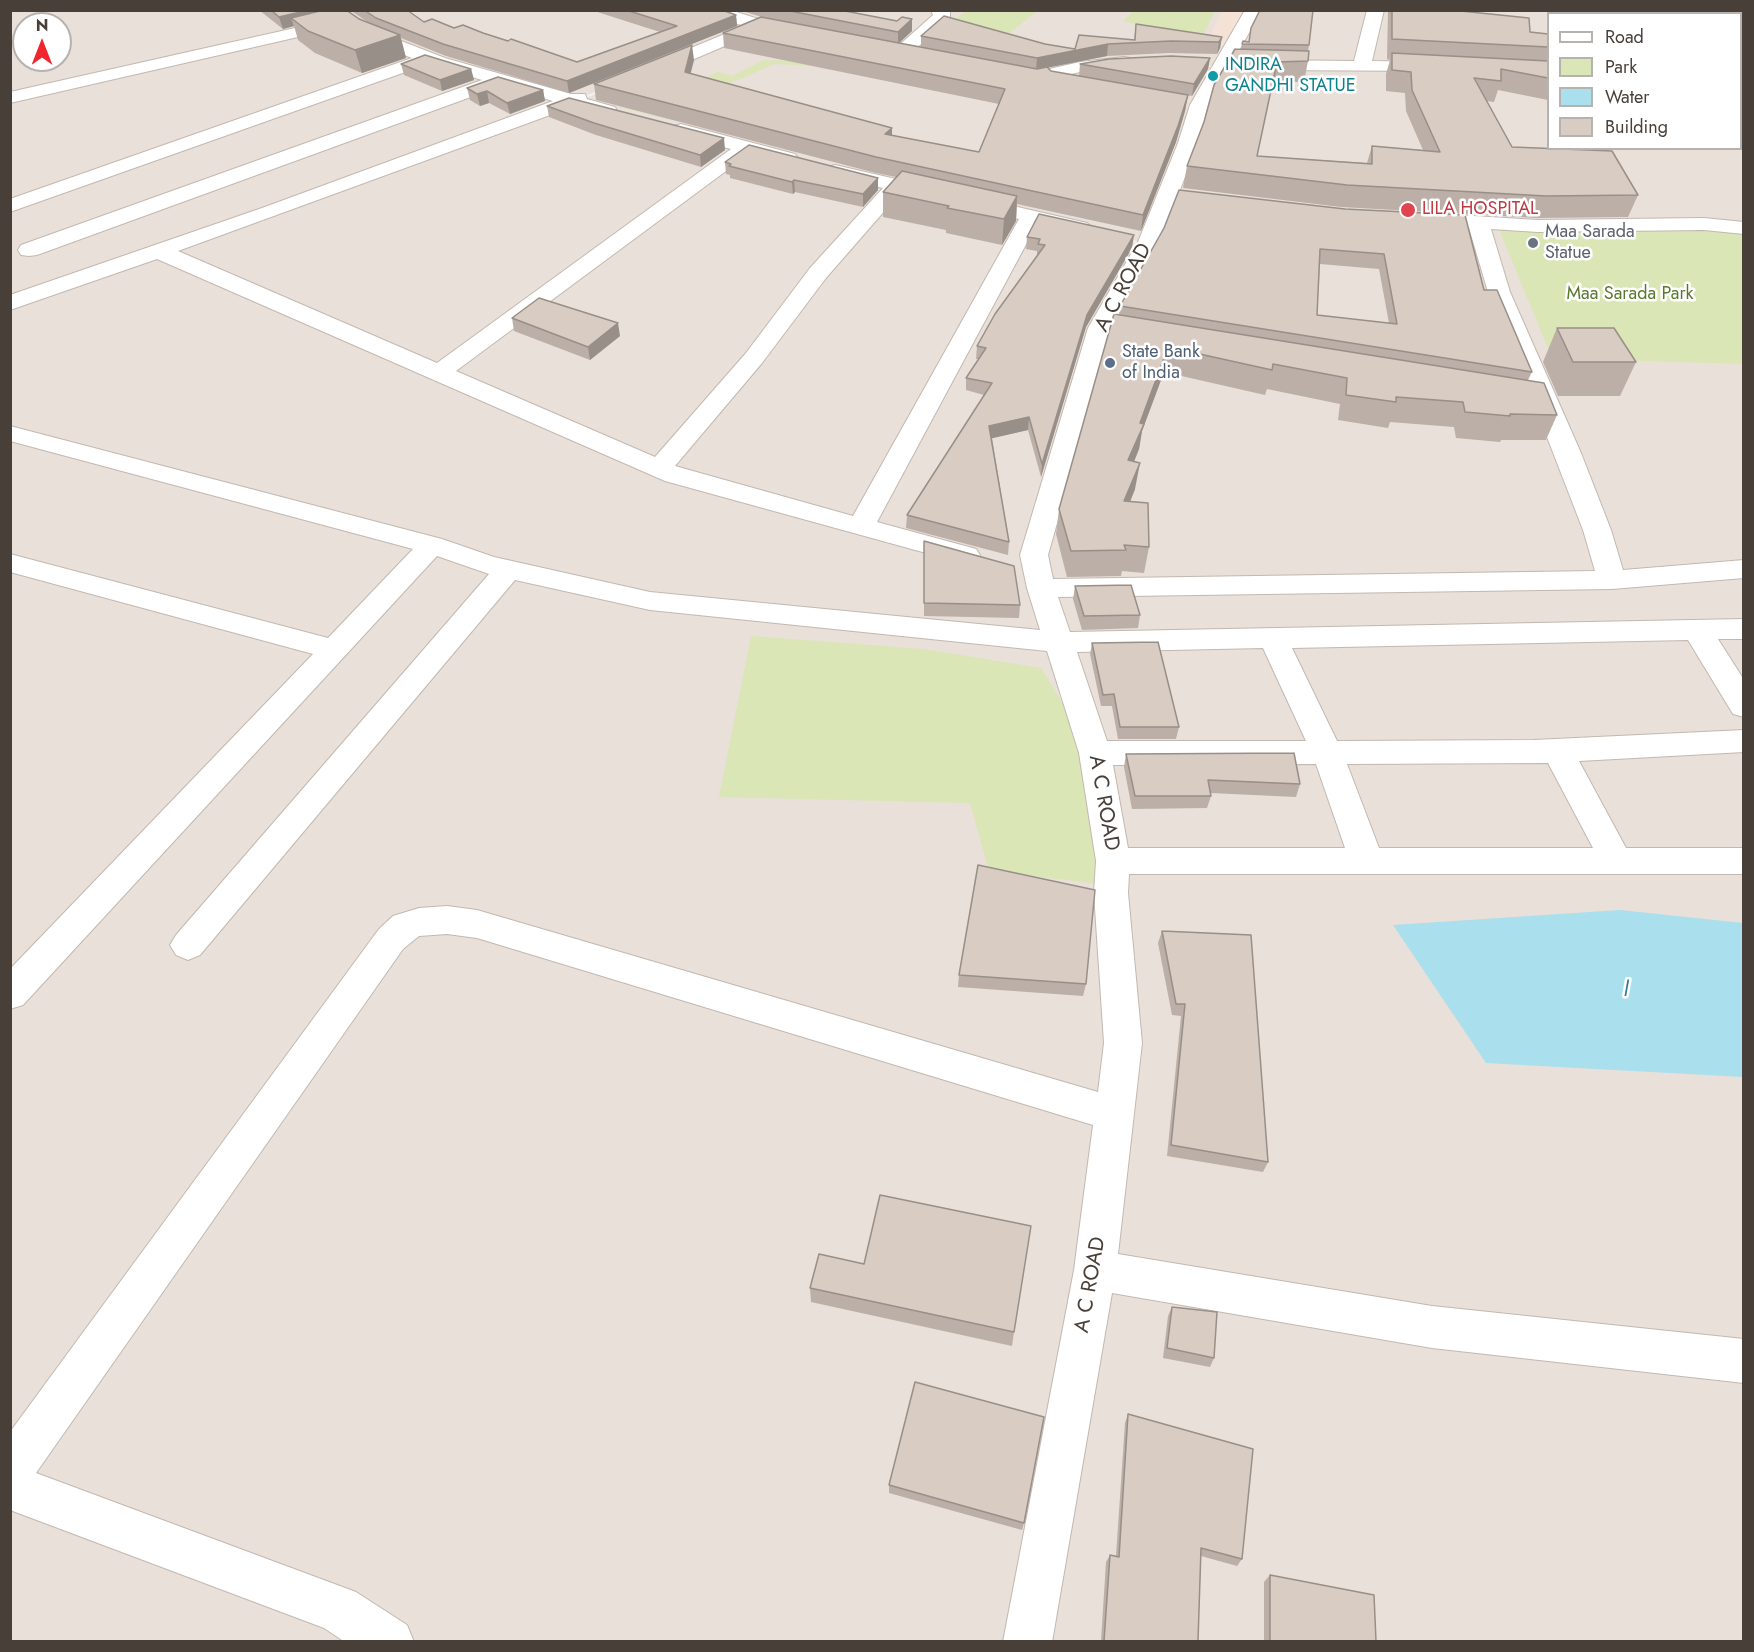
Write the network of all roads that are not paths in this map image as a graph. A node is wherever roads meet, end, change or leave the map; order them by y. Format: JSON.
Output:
{"nodes":[{"id":1,"x":710,"y":10,"type":"edge"},
{"id":2,"x":939,"y":10,"type":"edge"},
{"id":3,"x":1254,"y":10,"type":"edge"},
{"id":4,"x":1376,"y":10,"type":"edge"},
{"id":5,"x":342,"y":16,"type":"edge"},
{"id":6,"x":760,"y":25,"type":"junction"},
{"id":7,"x":815,"y":35,"type":"edge"},
{"id":8,"x":880,"y":48,"type":"edge"},
{"id":9,"x":902,"y":52,"type":"junction"},
{"id":10,"x":925,"y":56,"type":"edge"},
{"id":11,"x":428,"y":58,"type":"junction"},
{"id":12,"x":1147,"y":61,"type":"edge"},
{"id":13,"x":1202,"y":62,"type":"edge"},
{"id":14,"x":1224,"y":63,"type":"junction"},
{"id":15,"x":1362,"y":65,"type":"junction"},
{"id":16,"x":992,"y":68,"type":"edge"},
{"id":17,"x":1454,"y":69,"type":"edge"},
{"id":18,"x":1036,"y":76,"type":"junction"},
{"id":19,"x":633,"y":77,"type":"edge"},
{"id":20,"x":499,"y":80,"type":"junction"},
{"id":21,"x":1083,"y":85,"type":"edge"},
{"id":22,"x":602,"y":89,"type":"edge"},
{"id":23,"x":10,"y":98,"type":"edge"},
{"id":24,"x":571,"y":101,"type":"junction"},
{"id":25,"x":1176,"y":101,"type":"edge"},
{"id":26,"x":1199,"y":105,"type":"junction"},
{"id":27,"x":626,"y":116,"type":"edge"},
{"id":28,"x":658,"y":124,"type":"edge"},
{"id":29,"x":746,"y":147,"type":"junction"},
{"id":30,"x":896,"y":186,"type":"junction"},
{"id":31,"x":1168,"y":195,"type":"junction"},
{"id":32,"x":1191,"y":198,"type":"edge"},
{"id":33,"x":10,"y":206,"type":"edge"},
{"id":34,"x":1030,"y":216,"type":"junction"},
{"id":35,"x":1432,"y":220,"type":"edge"},
{"id":36,"x":1478,"y":222,"type":"junction"},
{"id":37,"x":1742,"y":229,"type":"edge"},
{"id":38,"x":1095,"y":230,"type":"edge"},
{"id":39,"x":10,"y":235,"type":"edge"},
{"id":40,"x":1128,"y":237,"type":"edge"},
{"id":41,"x":1149,"y":242,"type":"junction"},
{"id":42,"x":156,"y":250,"type":"junction"},
{"id":43,"x":49,"y":266,"type":"junction"},
{"id":44,"x":10,"y":303,"type":"edge"},
{"id":45,"x":437,"y":374,"type":"junction"},
{"id":46,"x":1498,"y":392,"type":"edge"},
{"id":47,"x":1545,"y":400,"type":"junction"},
{"id":48,"x":10,"y":433,"type":"edge"},
{"id":49,"x":658,"y":469,"type":"junction"},
{"id":50,"x":861,"y":526,"type":"junction"},
{"id":51,"x":432,"y":545,"type":"junction"},
{"id":52,"x":10,"y":563,"type":"edge"},
{"id":53,"x":1743,"y":568,"type":"edge"},
{"id":54,"x":508,"y":570,"type":"junction"},
{"id":55,"x":1022,"y":573,"type":"junction"},
{"id":56,"x":1612,"y":580,"type":"junction"},
{"id":57,"x":1743,"y":629,"type":"edge"},
{"id":58,"x":1698,"y":630,"type":"junction"},
{"id":59,"x":1273,"y":638,"type":"junction"},
{"id":60,"x":1061,"y":642,"type":"junction"},
{"id":61,"x":333,"y":649,"type":"junction"},
{"id":62,"x":1743,"y":706,"type":"edge"},
{"id":63,"x":1743,"y":741,"type":"edge"},
{"id":64,"x":1558,"y":751,"type":"junction"},
{"id":65,"x":1327,"y":752,"type":"junction"},
{"id":66,"x":1095,"y":753,"type":"junction"},
{"id":67,"x":1113,"y":861,"type":"junction"},
{"id":68,"x":1367,"y":861,"type":"junction"},
{"id":69,"x":1743,"y":861,"type":"edge"},
{"id":70,"x":1617,"y":862,"type":"junction"},
{"id":71,"x":188,"y":945,"type":"dead end"},
{"id":72,"x":10,"y":994,"type":"edge"},
{"id":73,"x":1115,"y":1114,"type":"junction"},
{"id":74,"x":1095,"y":1269,"type":"junction"},
{"id":75,"x":1743,"y":1361,"type":"edge"},
{"id":76,"x":10,"y":1471,"type":"edge"},
{"id":77,"x":10,"y":1487,"type":"edge"},
{"id":78,"x":390,"y":1641,"type":"edge"},
{"id":79,"x":1027,"y":1641,"type":"edge"}],
"edges":[{"from":1,"to":6,"type":"street"},
{"from":2,"to":9,"type":"street"},
{"from":3,"to":14,"type":"street","name":"A C ROAD"},
{"from":4,"to":15,"type":"street"},
{"from":5,"to":11,"type":"street"},
{"from":5,"to":23,"type":"street"},
{"from":6,"to":7,"type":"street"},
{"from":6,"to":19,"type":"street"},
{"from":8,"to":9,"type":"street"},
{"from":9,"to":10,"type":"street"},
{"from":11,"to":20,"type":"street"},
{"from":11,"to":33,"type":"street"},
{"from":12,"to":18,"type":"street"},
{"from":13,"to":14,"type":"street"},
{"from":14,"to":15,"type":"street"},
{"from":14,"to":26,"type":"street","name":"A C ROAD"},
{"from":15,"to":17,"type":"street"},
{"from":16,"to":18,"type":"street"},
{"from":18,"to":21,"type":"street"},
{"from":20,"to":24,"type":"street"},
{"from":20,"to":43,"type":"street"},
{"from":22,"to":24,"type":"street"},
{"from":24,"to":27,"type":"street"},
{"from":24,"to":42,"type":"street"},
{"from":25,"to":26,"type":"street"},
{"from":26,"to":31,"type":"street","name":"A C ROAD"},
{"from":28,"to":29,"type":"street"},
{"from":29,"to":30,"type":"street"},
{"from":29,"to":45,"type":"street"},
{"from":30,"to":34,"type":"street"},
{"from":30,"to":49,"type":"street"},
{"from":31,"to":32,"type":"street"},
{"from":31,"to":41,"type":"street","name":"A C ROAD"},
{"from":34,"to":38,"type":"street"},
{"from":34,"to":50,"type":"street"},
{"from":35,"to":36,"type":"street"},
{"from":36,"to":37,"type":"street"},
{"from":36,"to":47,"type":"street"},
{"from":39,"to":43,"type":"street"},
{"from":40,"to":41,"type":"street"},
{"from":41,"to":55,"type":"street","name":"A C ROAD"},
{"from":42,"to":43,"type":"street"},
{"from":42,"to":45,"type":"street"},
{"from":43,"to":44,"type":"street"},
{"from":45,"to":49,"type":"street"},
{"from":46,"to":47,"type":"street"},
{"from":47,"to":56,"type":"street"},
{"from":48,"to":51,"type":"street"},
{"from":49,"to":50,"type":"street"},
{"from":50,"to":55,"type":"street"},
{"from":51,"to":54,"type":"street"},
{"from":51,"to":61,"type":"street"},
{"from":52,"to":61,"type":"street"},
{"from":53,"to":56,"type":"street"},
{"from":54,"to":60,"type":"street"},
{"from":54,"to":71,"type":"street"},
{"from":55,"to":56,"type":"street"},
{"from":55,"to":60,"type":"street","name":"A C ROAD"},
{"from":57,"to":58,"type":"street"},
{"from":58,"to":59,"type":"street"},
{"from":58,"to":62,"type":"street"},
{"from":59,"to":60,"type":"street"},
{"from":59,"to":65,"type":"street"},
{"from":60,"to":66,"type":"street","name":"A C ROAD"},
{"from":61,"to":72,"type":"street"},
{"from":63,"to":64,"type":"street"},
{"from":64,"to":65,"type":"street"},
{"from":64,"to":70,"type":"street"},
{"from":65,"to":66,"type":"street"},
{"from":65,"to":68,"type":"street"},
{"from":66,"to":67,"type":"street","name":"A C ROAD"},
{"from":67,"to":68,"type":"street"},
{"from":67,"to":73,"type":"street","name":"A C ROAD"},
{"from":68,"to":70,"type":"street"},
{"from":69,"to":70,"type":"street"},
{"from":73,"to":74,"type":"street","name":"A C ROAD"},
{"from":73,"to":76,"type":"street"},
{"from":74,"to":75,"type":"street"},
{"from":74,"to":79,"type":"street","name":"A C ROAD"},
{"from":77,"to":78,"type":"street"}]}
